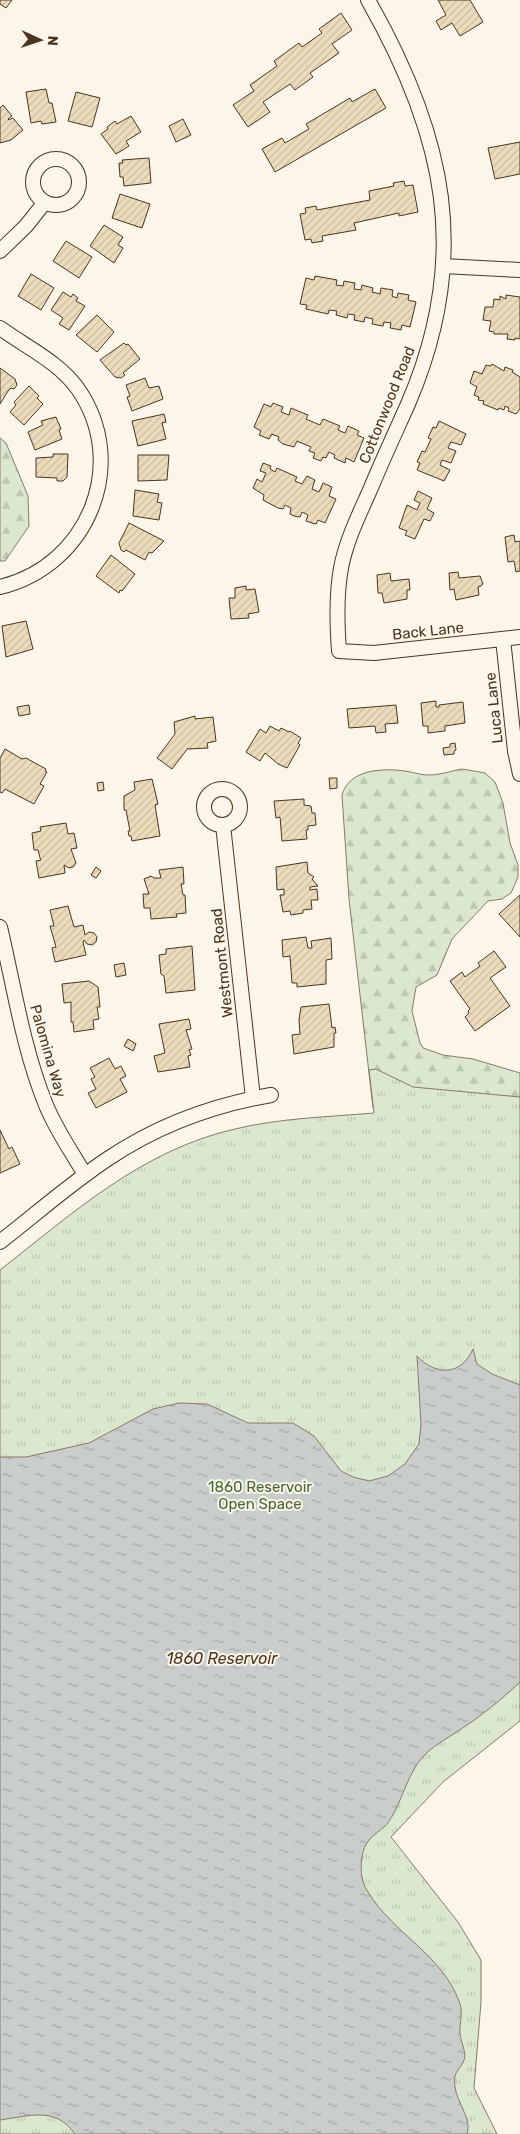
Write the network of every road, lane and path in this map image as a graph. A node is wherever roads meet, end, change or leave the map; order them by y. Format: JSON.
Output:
{"nodes":[{"id":1,"x":368,"y":0,"type":"edge"},
{"id":2,"x":45,"y":202,"type":"dead end"},
{"id":3,"x":0,"y":251,"type":"edge"},
{"id":4,"x":443,"y":266,"type":"junction"},
{"id":5,"x":520,"y":270,"type":"edge"},
{"id":6,"x":0,"y":328,"type":"edge"},
{"id":7,"x":0,"y":587,"type":"edge"},
{"id":8,"x":520,"y":637,"type":"edge"},
{"id":9,"x":503,"y":639,"type":"junction"},
{"id":10,"x":339,"y":651,"type":"joint"},
{"id":11,"x":520,"y":774,"type":"edge"},
{"id":12,"x":223,"y":825,"type":"dead end"},
{"id":13,"x":0,"y":927,"type":"edge"},
{"id":14,"x":270,"y":1095,"type":"dead end"},
{"id":15,"x":253,"y":1098,"type":"junction"},
{"id":16,"x":86,"y":1175,"type":"junction"},
{"id":17,"x":0,"y":1242,"type":"edge"}],
"edges":[{"from":1,"to":4,"type":"street","name":"Cottonwood Road"},
{"from":2,"to":3,"type":"street"},
{"from":4,"to":5,"type":"street"},
{"from":4,"to":10,"type":"street","name":"Cottonwood Road"},
{"from":6,"to":7,"type":"street"},
{"from":8,"to":9,"type":"street","name":"Back Lane"},
{"from":9,"to":10,"type":"street","name":"Back Lane"},
{"from":9,"to":11,"type":"street","name":"Luca Lane"},
{"from":12,"to":15,"type":"street","name":"Westmont Road"},
{"from":13,"to":16,"type":"street","name":"Palomina Way"},
{"from":14,"to":15,"type":"street"},
{"from":15,"to":16,"type":"street"},
{"from":16,"to":17,"type":"street"}]}
